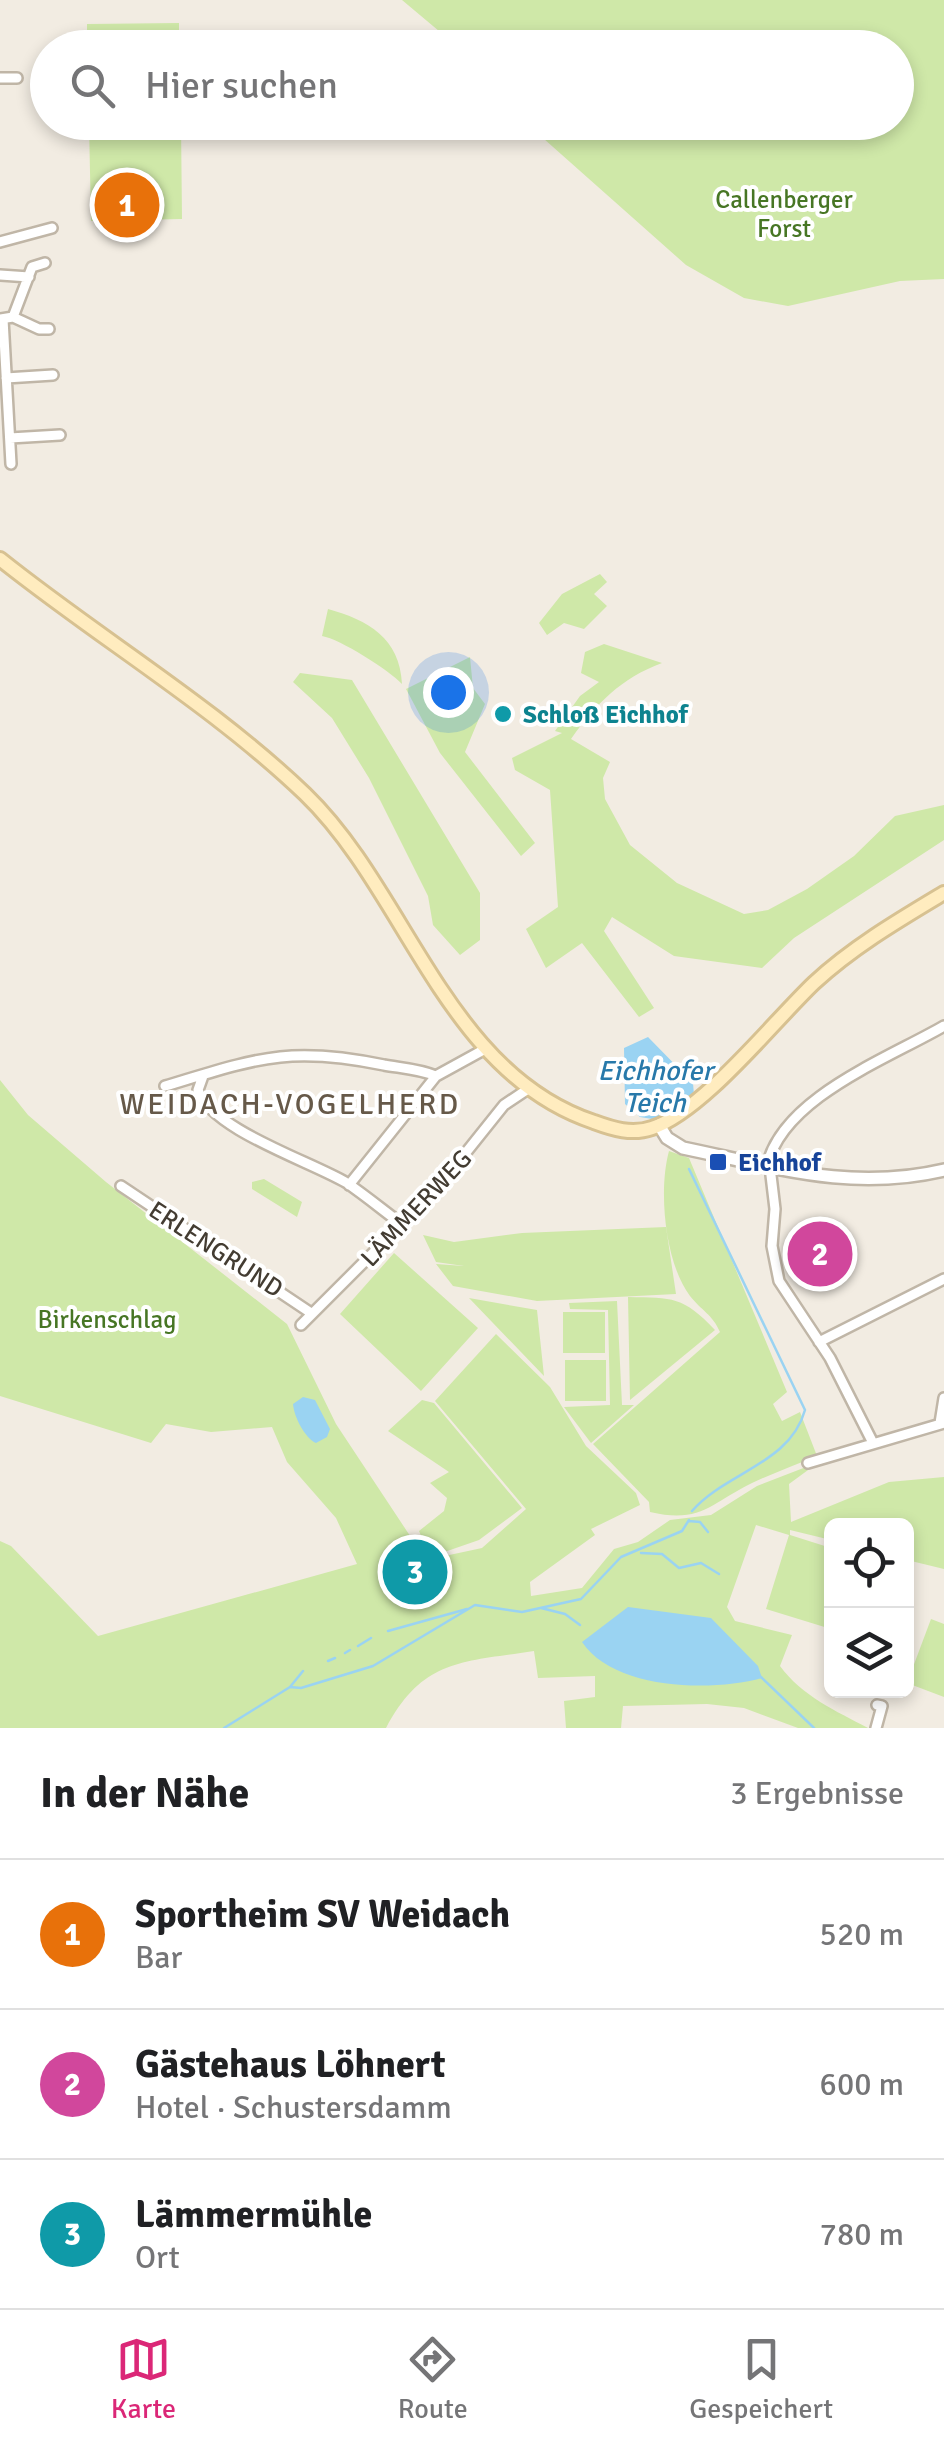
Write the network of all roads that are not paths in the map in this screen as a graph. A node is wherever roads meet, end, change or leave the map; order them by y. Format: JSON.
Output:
{"nodes":[{"id":1,"x":0,"y":78,"type":"edge"},
{"id":2,"x":17,"y":78,"type":"dead end"},
{"id":3,"x":52,"y":228,"type":"dead end"},
{"id":4,"x":0,"y":242,"type":"edge"},
{"id":5,"x":45,"y":264,"type":"dead end"},
{"id":6,"x":0,"y":275,"type":"edge"},
{"id":7,"x":29,"y":277,"type":"junction"},
{"id":8,"x":5,"y":318,"type":"edge"},
{"id":9,"x":49,"y":329,"type":"dead end"},
{"id":10,"x":54,"y":375,"type":"dead end"},
{"id":11,"x":6,"y":378,"type":"junction"},
{"id":12,"x":60,"y":435,"type":"dead end"},
{"id":13,"x":10,"y":438,"type":"junction"},
{"id":14,"x":11,"y":464,"type":"dead end"},
{"id":15,"x":0,"y":559,"type":"edge"},
{"id":16,"x":944,"y":892,"type":"edge"},
{"id":17,"x":944,"y":1026,"type":"edge"},
{"id":18,"x":487,"y":1048,"type":"junction"},
{"id":19,"x":205,"y":1074,"type":"junction"},
{"id":20,"x":436,"y":1076,"type":"junction"},
{"id":21,"x":165,"y":1086,"type":"dead end"},
{"id":22,"x":528,"y":1089,"type":"junction"},
{"id":23,"x":660,"y":1125,"type":"junction"},
{"id":24,"x":768,"y":1166,"type":"junction"},
{"id":25,"x":944,"y":1170,"type":"edge"},
{"id":26,"x":349,"y":1185,"type":"junction"},
{"id":27,"x":121,"y":1186,"type":"dead end"},
{"id":28,"x":403,"y":1225,"type":"junction"},
{"id":29,"x":944,"y":1279,"type":"edge"},
{"id":30,"x":311,"y":1313,"type":"junction"},
{"id":31,"x":301,"y":1325,"type":"dead end"},
{"id":32,"x":819,"y":1342,"type":"junction"},
{"id":33,"x":944,"y":1398,"type":"edge"},
{"id":34,"x":942,"y":1423,"type":"edge"},
{"id":35,"x":873,"y":1443,"type":"junction"},
{"id":36,"x":808,"y":1463,"type":"dead end"},
{"id":37,"x":877,"y":1705,"type":"dead end"},
{"id":38,"x":876,"y":1728,"type":"edge"}],
"edges":[{"from":1,"to":2,"type":"street"},
{"from":3,"to":4,"type":"street"},
{"from":5,"to":7,"type":"street"},
{"from":6,"to":7,"type":"street"},
{"from":7,"to":8,"type":"street"},
{"from":8,"to":9,"type":"street"},
{"from":8,"to":11,"type":"street"},
{"from":10,"to":11,"type":"street"},
{"from":11,"to":13,"type":"street"},
{"from":12,"to":13,"type":"street"},
{"from":13,"to":14,"type":"street"},
{"from":15,"to":18,"type":"main road"},
{"from":16,"to":23,"type":"main road"},
{"from":17,"to":24,"type":"street"},
{"from":18,"to":20,"type":"street"},
{"from":18,"to":22,"type":"main road"},
{"from":19,"to":20,"type":"street"},
{"from":19,"to":21,"type":"street"},
{"from":19,"to":26,"type":"street"},
{"from":20,"to":26,"type":"street"},
{"from":22,"to":23,"type":"main road"},
{"from":22,"to":28,"type":"street","name":"LÄMMERWEG"},
{"from":23,"to":24,"type":"street"},
{"from":24,"to":25,"type":"street"},
{"from":24,"to":32,"type":"street"},
{"from":26,"to":28,"type":"street"},
{"from":27,"to":30,"type":"street","name":"ERLENGRUND"},
{"from":28,"to":30,"type":"street","name":"LÄMMERWEG"},
{"from":29,"to":32,"type":"street"},
{"from":30,"to":31,"type":"street","name":"LÄMMERWEG"},
{"from":32,"to":35,"type":"street"},
{"from":33,"to":34,"type":"street"},
{"from":34,"to":35,"type":"street"},
{"from":35,"to":36,"type":"street"},
{"from":37,"to":38,"type":"street"}]}
